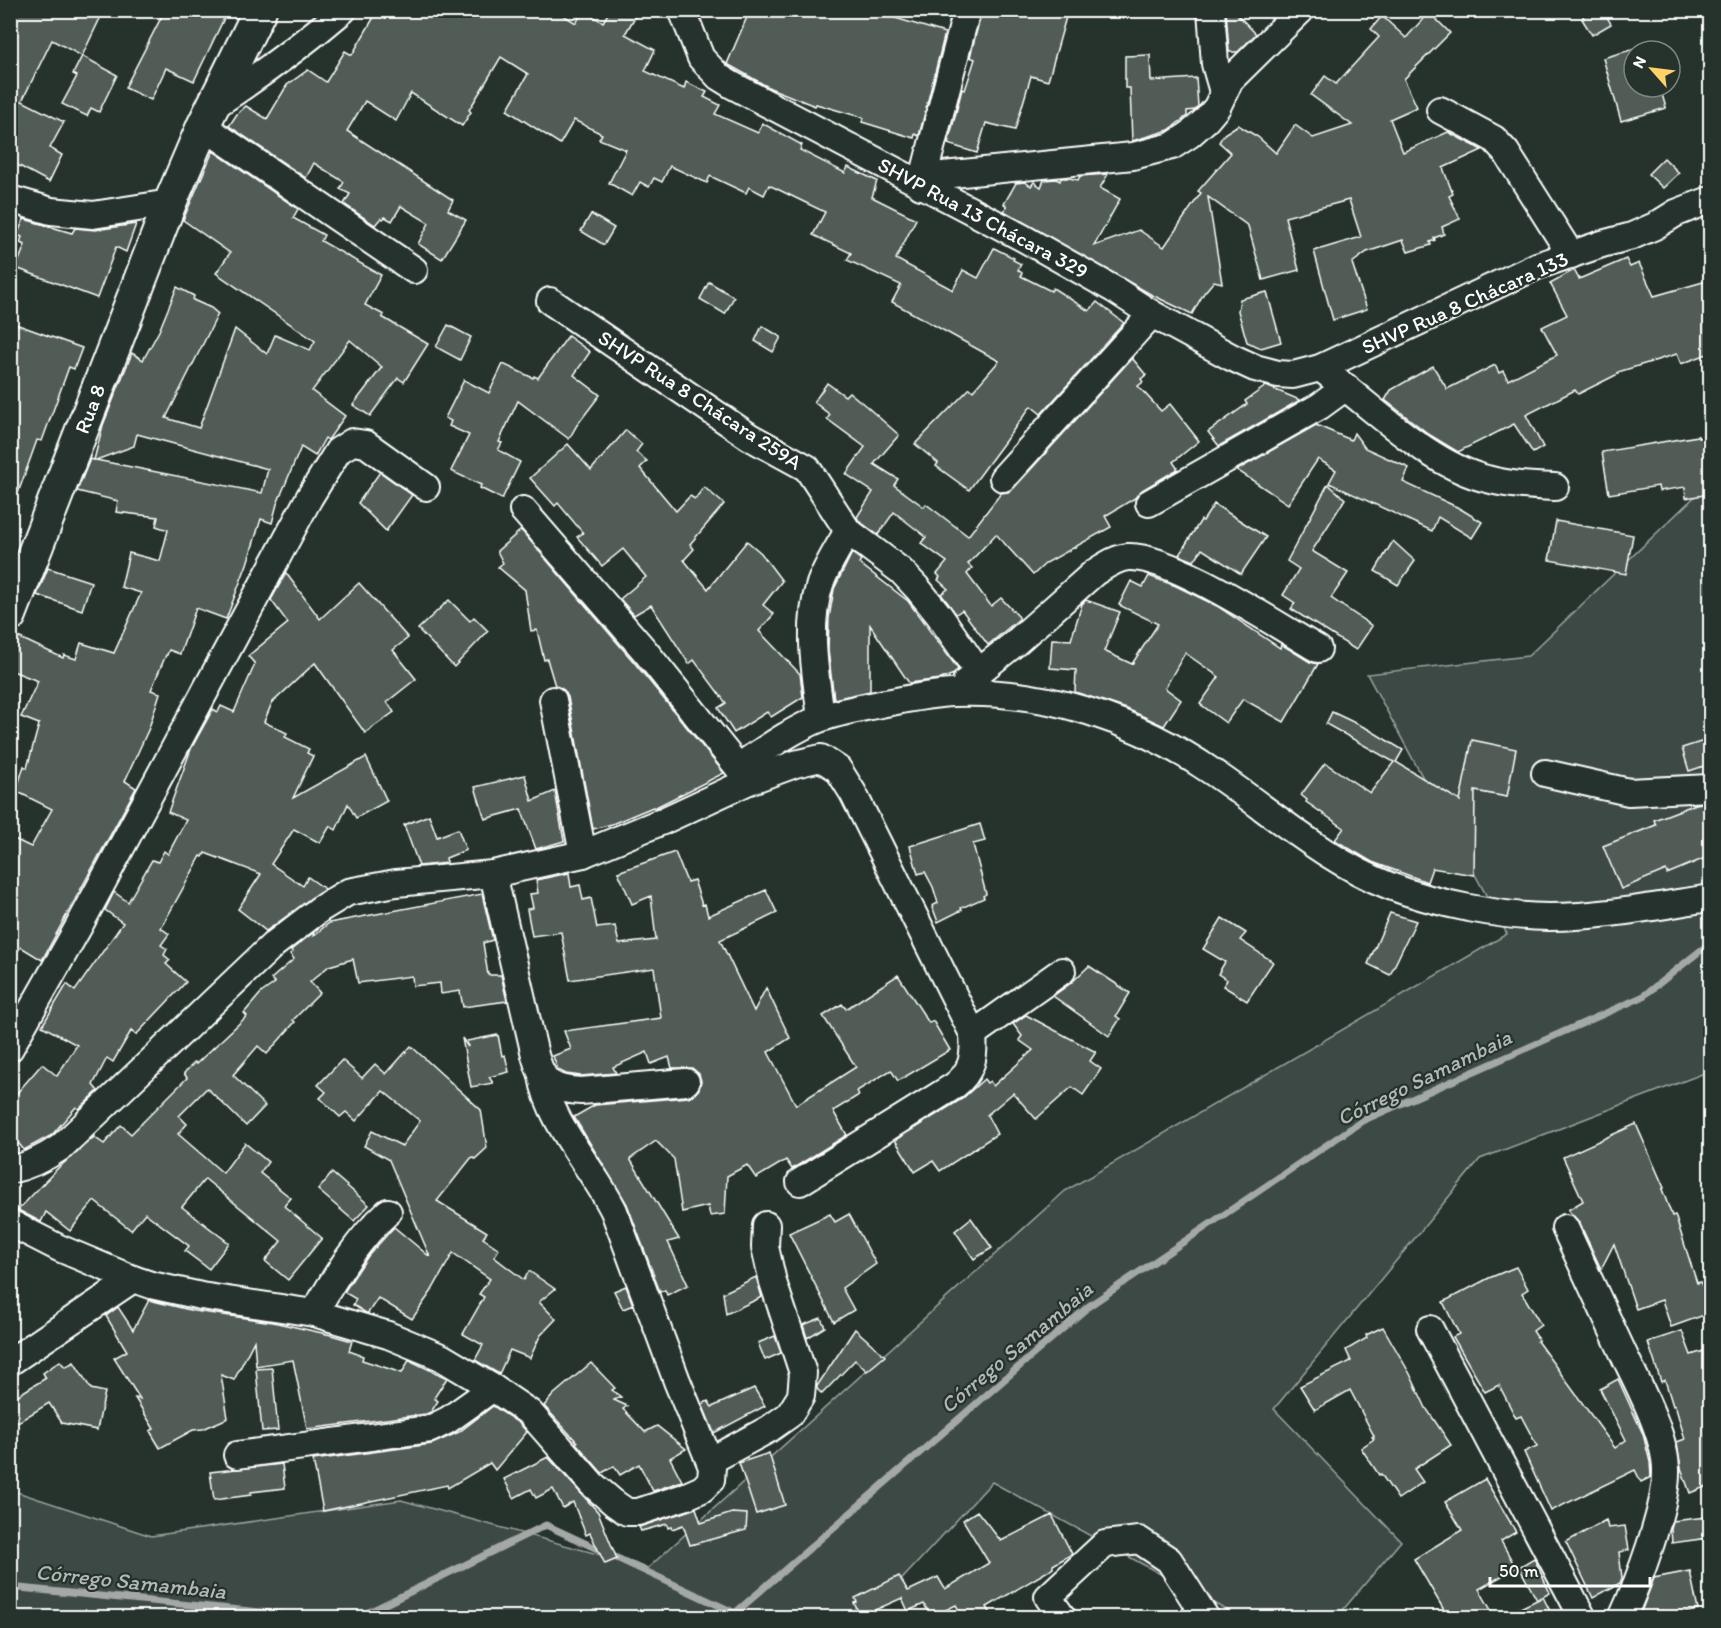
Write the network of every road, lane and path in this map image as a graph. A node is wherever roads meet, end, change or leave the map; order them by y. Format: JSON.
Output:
{"nodes":[{"id":1,"x":260,"y":10,"type":"edge"},
{"id":2,"x":343,"y":10,"type":"edge"},
{"id":3,"x":682,"y":10,"type":"edge"},
{"id":4,"x":967,"y":10,"type":"edge"},
{"id":5,"x":1211,"y":10,"type":"edge"},
{"id":6,"x":1301,"y":10,"type":"edge"},
{"id":7,"x":1224,"y":92,"type":"junction"},
{"id":8,"x":1440,"y":110,"type":"dead end"},
{"id":9,"x":208,"y":117,"type":"junction"},
{"id":10,"x":922,"y":182,"type":"junction"},
{"id":11,"x":10,"y":199,"type":"edge"},
{"id":12,"x":1710,"y":200,"type":"edge"},
{"id":13,"x":170,"y":203,"type":"junction"},
{"id":14,"x":1571,"y":255,"type":"junction"},
{"id":15,"x":414,"y":270,"type":"dead end"},
{"id":16,"x":550,"y":301,"type":"dead end"},
{"id":17,"x":1152,"y":314,"type":"junction"},
{"id":18,"x":1320,"y":368,"type":"junction"},
{"id":19,"x":1346,"y":387,"type":"junction"},
{"id":20,"x":1003,"y":478,"type":"dead end"},
{"id":21,"x":426,"y":487,"type":"dead end"},
{"id":22,"x":1555,"y":487,"type":"dead end"},
{"id":23,"x":1149,"y":503,"type":"dead end"},
{"id":24,"x":523,"y":510,"type":"dead end"},
{"id":25,"x":848,"y":531,"type":"junction"},
{"id":26,"x":10,"y":615,"type":"edge"},
{"id":27,"x":1318,"y":649,"type":"dead end"},
{"id":28,"x":979,"y":673,"type":"junction"},
{"id":29,"x":951,"y":693,"type":"junction"},
{"id":30,"x":553,"y":700,"type":"dead end"},
{"id":31,"x":821,"y":718,"type":"junction"},
{"id":32,"x":1545,"y":773,"type":"dead end"},
{"id":33,"x":744,"y":774,"type":"junction"},
{"id":34,"x":1710,"y":788,"type":"edge"},
{"id":35,"x":583,"y":854,"type":"junction"},
{"id":36,"x":493,"y":874,"type":"junction"},
{"id":37,"x":1710,"y":898,"type":"edge"},
{"id":38,"x":1062,"y":971,"type":"dead end"},
{"id":39,"x":973,"y":1034,"type":"junction"},
{"id":40,"x":10,"y":1048,"type":"edge"},
{"id":41,"x":542,"y":1076,"type":"junction"},
{"id":42,"x":686,"y":1082,"type":"dead end"},
{"id":43,"x":10,"y":1170,"type":"edge"},
{"id":44,"x":800,"y":1182,"type":"dead end"},
{"id":45,"x":388,"y":1212,"type":"dead end"},
{"id":46,"x":10,"y":1223,"type":"edge"},
{"id":47,"x":766,"y":1226,"type":"dead end"},
{"id":48,"x":1565,"y":1227,"type":"dead end"},
{"id":49,"x":133,"y":1279,"type":"junction"},
{"id":50,"x":314,"y":1313,"type":"junction"},
{"id":51,"x":1430,"y":1329,"type":"dead end"},
{"id":52,"x":10,"y":1362,"type":"edge"},
{"id":53,"x":494,"y":1388,"type":"junction"},
{"id":54,"x":237,"y":1455,"type":"dead end"},
{"id":55,"x":710,"y":1461,"type":"junction"},
{"id":56,"x":1063,"y":1617,"type":"edge"},
{"id":57,"x":1206,"y":1617,"type":"edge"},
{"id":58,"x":1583,"y":1617,"type":"edge"},
{"id":59,"x":1622,"y":1617,"type":"edge"}],
"edges":[{"from":1,"to":9,"type":"street","name":"Rua 8"},
{"from":2,"to":9,"type":"street"},
{"from":3,"to":10,"type":"street","name":"SHVP Rua 13 Chácara 329"},
{"from":4,"to":10,"type":"street"},
{"from":5,"to":7,"type":"street"},
{"from":6,"to":7,"type":"street"},
{"from":7,"to":10,"type":"street"},
{"from":8,"to":14,"type":"street"},
{"from":9,"to":13,"type":"street","name":"Rua 8"},
{"from":9,"to":15,"type":"street"},
{"from":10,"to":17,"type":"street","name":"SHVP Rua 13 Chácara 329"},
{"from":11,"to":13,"type":"street"},
{"from":12,"to":14,"type":"street","name":"SHVP Rua 8 Chácara 133"},
{"from":13,"to":26,"type":"street","name":"Rua 8"},
{"from":14,"to":18,"type":"street","name":"SHVP Rua 8 Chácara 133"},
{"from":16,"to":25,"type":"street","name":"SHVP Rua 8 Chácara 259A"},
{"from":17,"to":18,"type":"street","name":"SHVP Rua 13 Chácara 329"},
{"from":17,"to":20,"type":"street"},
{"from":18,"to":19,"type":"street"},
{"from":19,"to":22,"type":"street"},
{"from":19,"to":23,"type":"street"},
{"from":21,"to":40,"type":"street"},
{"from":24,"to":33,"type":"street"},
{"from":25,"to":28,"type":"street","name":"SHVP Rua 8 Chácara 259A"},
{"from":25,"to":31,"type":"street"},
{"from":27,"to":28,"type":"street"},
{"from":28,"to":29,"type":"street"},
{"from":29,"to":31,"type":"street"},
{"from":29,"to":37,"type":"street"},
{"from":30,"to":35,"type":"street"},
{"from":31,"to":33,"type":"street"},
{"from":32,"to":34,"type":"street"},
{"from":33,"to":35,"type":"street"},
{"from":33,"to":39,"type":"street"},
{"from":35,"to":36,"type":"street"},
{"from":36,"to":41,"type":"street"},
{"from":36,"to":43,"type":"street"},
{"from":38,"to":39,"type":"street"},
{"from":39,"to":44,"type":"street"},
{"from":41,"to":42,"type":"street"},
{"from":41,"to":55,"type":"street"},
{"from":45,"to":50,"type":"street"},
{"from":46,"to":49,"type":"street"},
{"from":47,"to":55,"type":"street"},
{"from":48,"to":59,"type":"street"},
{"from":49,"to":50,"type":"street"},
{"from":49,"to":52,"type":"street"},
{"from":50,"to":53,"type":"street"},
{"from":51,"to":58,"type":"street"},
{"from":53,"to":54,"type":"street"},
{"from":53,"to":55,"type":"street"},
{"from":56,"to":57,"type":"street"}]}
